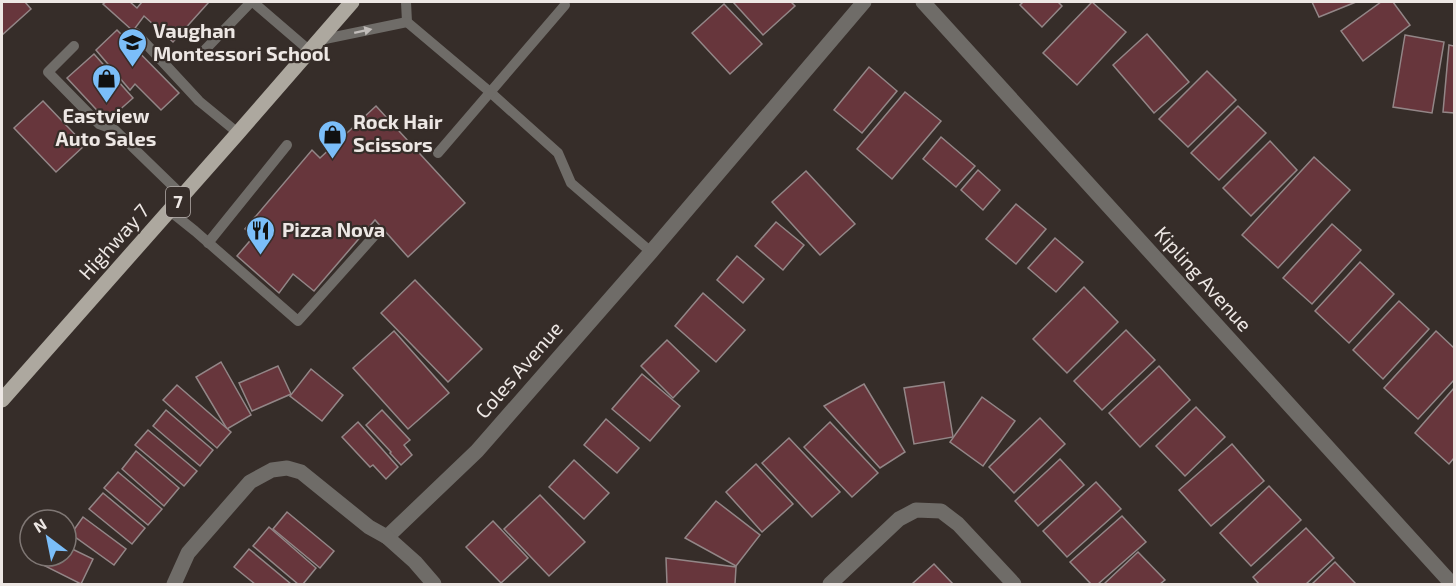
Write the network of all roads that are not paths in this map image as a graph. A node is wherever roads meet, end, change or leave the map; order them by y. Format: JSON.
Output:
{"nodes":[{"id":1,"x":252,"y":2,"type":"edge"},
{"id":2,"x":352,"y":2,"type":"edge"},
{"id":3,"x":406,"y":2,"type":"edge"},
{"id":4,"x":864,"y":2,"type":"edge"},
{"id":5,"x":922,"y":2,"type":"edge"},
{"id":6,"x":565,"y":4,"type":"dead end"},
{"id":7,"x":407,"y":22,"type":"junction"},
{"id":8,"x":136,"y":33,"type":"dead end"},
{"id":9,"x":315,"y":45,"type":"junction"},
{"id":10,"x":74,"y":46,"type":"dead end"},
{"id":11,"x":198,"y":57,"type":"dead end"},
{"id":12,"x":490,"y":92,"type":"junction"},
{"id":13,"x":238,"y":133,"type":"junction"},
{"id":14,"x":287,"y":145,"type":"dead end"},
{"id":15,"x":438,"y":153,"type":"dead end"},
{"id":16,"x":183,"y":196,"type":"junction"},
{"id":17,"x":170,"y":211,"type":"junction"},
{"id":18,"x":375,"y":235,"type":"dead end"},
{"id":19,"x":208,"y":243,"type":"junction"},
{"id":20,"x":651,"y":252,"type":"junction"},
{"id":21,"x":2,"y":400,"type":"edge"},
{"id":22,"x":387,"y":537,"type":"junction"},
{"id":23,"x":174,"y":585,"type":"edge"},
{"id":24,"x":434,"y":585,"type":"edge"},
{"id":25,"x":830,"y":585,"type":"edge"},
{"id":26,"x":1014,"y":585,"type":"edge"},
{"id":27,"x":1452,"y":585,"type":"edge"}],
"edges":[{"from":1,"to":9,"type":"lane"},
{"from":1,"to":11,"type":"lane"},
{"from":2,"to":9,"type":"main road","name":"Highway 7","number":"7"},
{"from":3,"to":7,"type":"lane"},
{"from":4,"to":20,"type":"street","name":"Coles Avenue"},
{"from":5,"to":27,"type":"street","name":"Kipling Avenue"},
{"from":6,"to":12,"type":"lane"},
{"from":9,"to":7,"type":"lane","one_way":true},
{"from":7,"to":12,"type":"lane"},
{"from":8,"to":13,"type":"lane"},
{"from":9,"to":13,"type":"main road","name":"Highway 7","number":"7"},
{"from":10,"to":16,"type":"lane"},
{"from":12,"to":15,"type":"lane"},
{"from":12,"to":20,"type":"lane"},
{"from":13,"to":16,"type":"main road","name":"Highway 7","number":"7"},
{"from":14,"to":19,"type":"lane"},
{"from":16,"to":17,"type":"main road","name":"Highway 7","number":"7"},
{"from":17,"to":19,"type":"lane"},
{"from":17,"to":21,"type":"main road","name":"Highway 7","number":"7"},
{"from":18,"to":19,"type":"lane"},
{"from":20,"to":22,"type":"street","name":"Coles Avenue"},
{"from":22,"to":23,"type":"street"},
{"from":22,"to":24,"type":"street"},
{"from":25,"to":26,"type":"street"}]}
